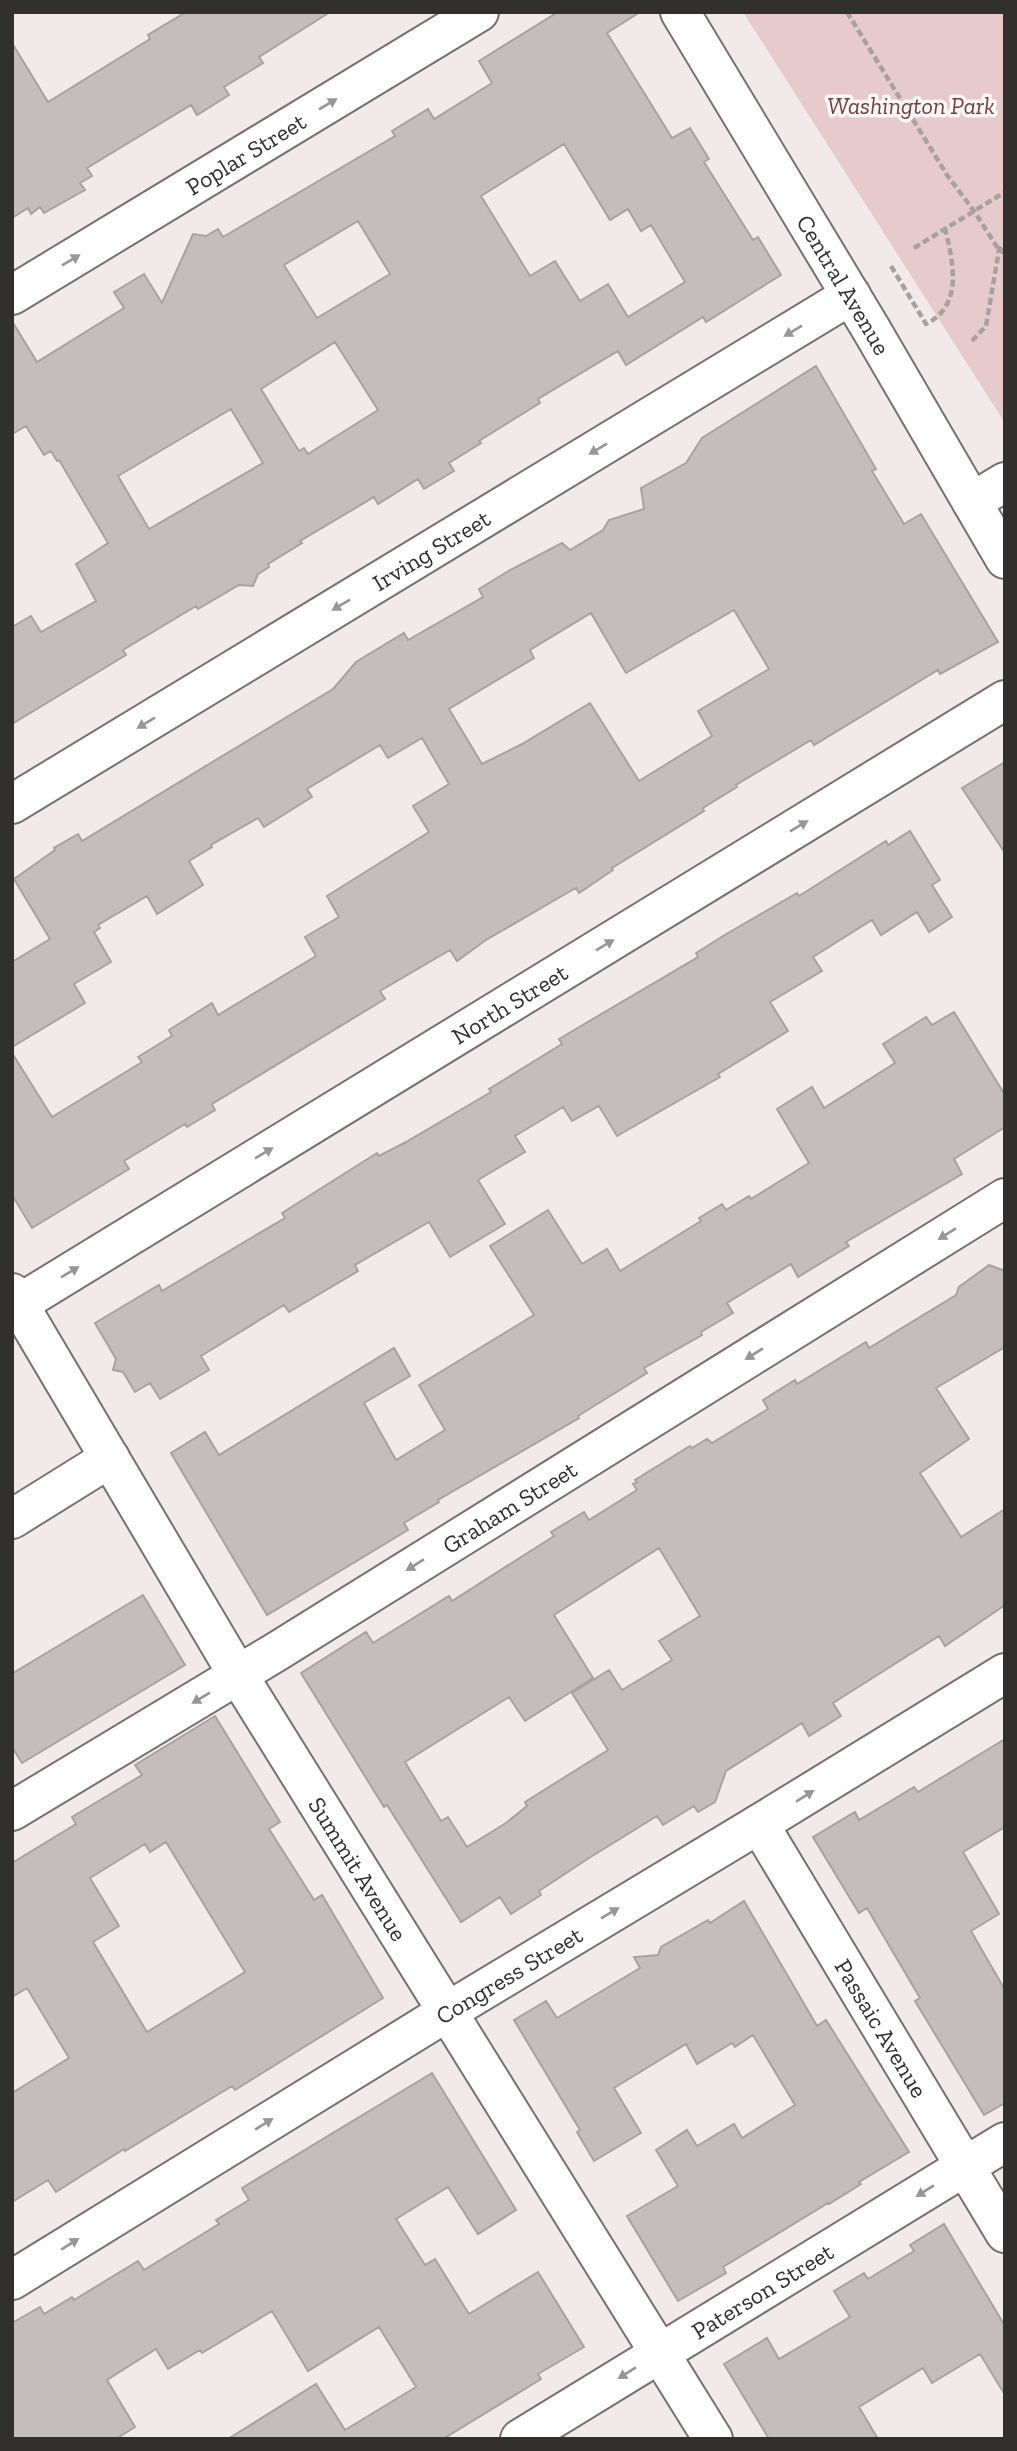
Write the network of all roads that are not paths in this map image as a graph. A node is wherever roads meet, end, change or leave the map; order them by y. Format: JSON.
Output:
{"nodes":[{"id":1,"x":479,"y":12,"type":"edge"},
{"id":2,"x":680,"y":12,"type":"edge"},
{"id":3,"x":12,"y":295,"type":"edge"},
{"id":4,"x":851,"y":295,"type":"junction"},
{"id":5,"x":1005,"y":482,"type":"edge"},
{"id":6,"x":972,"y":502,"type":"junction"},
{"id":7,"x":1005,"y":559,"type":"edge"},
{"id":8,"x":1005,"y":700,"type":"edge"},
{"id":9,"x":12,"y":804,"type":"edge"},
{"id":10,"x":1005,"y":1198,"type":"edge"},
{"id":11,"x":14,"y":1301,"type":"edge"},
{"id":12,"x":110,"y":1458,"type":"junction"},
{"id":13,"x":12,"y":1519,"type":"edge"},
{"id":14,"x":1005,"y":1673,"type":"edge"},
{"id":15,"x":238,"y":1675,"type":"junction"},
{"id":16,"x":12,"y":1811,"type":"edge"},
{"id":17,"x":759,"y":1824,"type":"junction"},
{"id":18,"x":447,"y":2012,"type":"junction"},
{"id":19,"x":1005,"y":2142,"type":"edge"},
{"id":20,"x":965,"y":2166,"type":"junction"},
{"id":21,"x":1005,"y":2232,"type":"edge"},
{"id":22,"x":12,"y":2280,"type":"edge"},
{"id":23,"x":661,"y":2352,"type":"junction"},
{"id":24,"x":520,"y":2439,"type":"edge"},
{"id":25,"x":713,"y":2439,"type":"edge"}],
"edges":[{"from":3,"to":1,"type":"street","name":"Poplar Street","one_way":true},
{"from":2,"to":4,"type":"street","name":"Central Avenue"},
{"from":4,"to":6,"type":"street","name":"Central Avenue"},
{"from":4,"to":9,"type":"street","name":"Irving Street","one_way":true},
{"from":5,"to":6,"type":"street"},
{"from":6,"to":7,"type":"street","name":"Central Avenue"},
{"from":11,"to":8,"type":"street","name":"North Street","one_way":true},
{"from":10,"to":15,"type":"street","name":"Graham Street","one_way":true},
{"from":11,"to":12,"type":"street","name":"Summit Avenue"},
{"from":12,"to":13,"type":"street"},
{"from":12,"to":15,"type":"street","name":"Summit Avenue"},
{"from":17,"to":14,"type":"street","name":"Congress Street","one_way":true},
{"from":15,"to":16,"type":"street","name":"Graham Street","one_way":true},
{"from":15,"to":18,"type":"street","name":"Summit Avenue"},
{"from":18,"to":17,"type":"street","name":"Congress Street","one_way":true},
{"from":17,"to":20,"type":"street","name":"Passaic Avenue"},
{"from":22,"to":18,"type":"street","name":"Congress Street","one_way":true},
{"from":18,"to":23,"type":"street","name":"Summit Avenue"},
{"from":19,"to":20,"type":"street","name":"Paterson Street"},
{"from":20,"to":21,"type":"street","name":"Passaic Avenue"},
{"from":20,"to":23,"type":"street","name":"Paterson Street","one_way":true},
{"from":23,"to":24,"type":"street","name":"Paterson Street","one_way":true},
{"from":23,"to":25,"type":"street","name":"Summit Avenue"}]}
